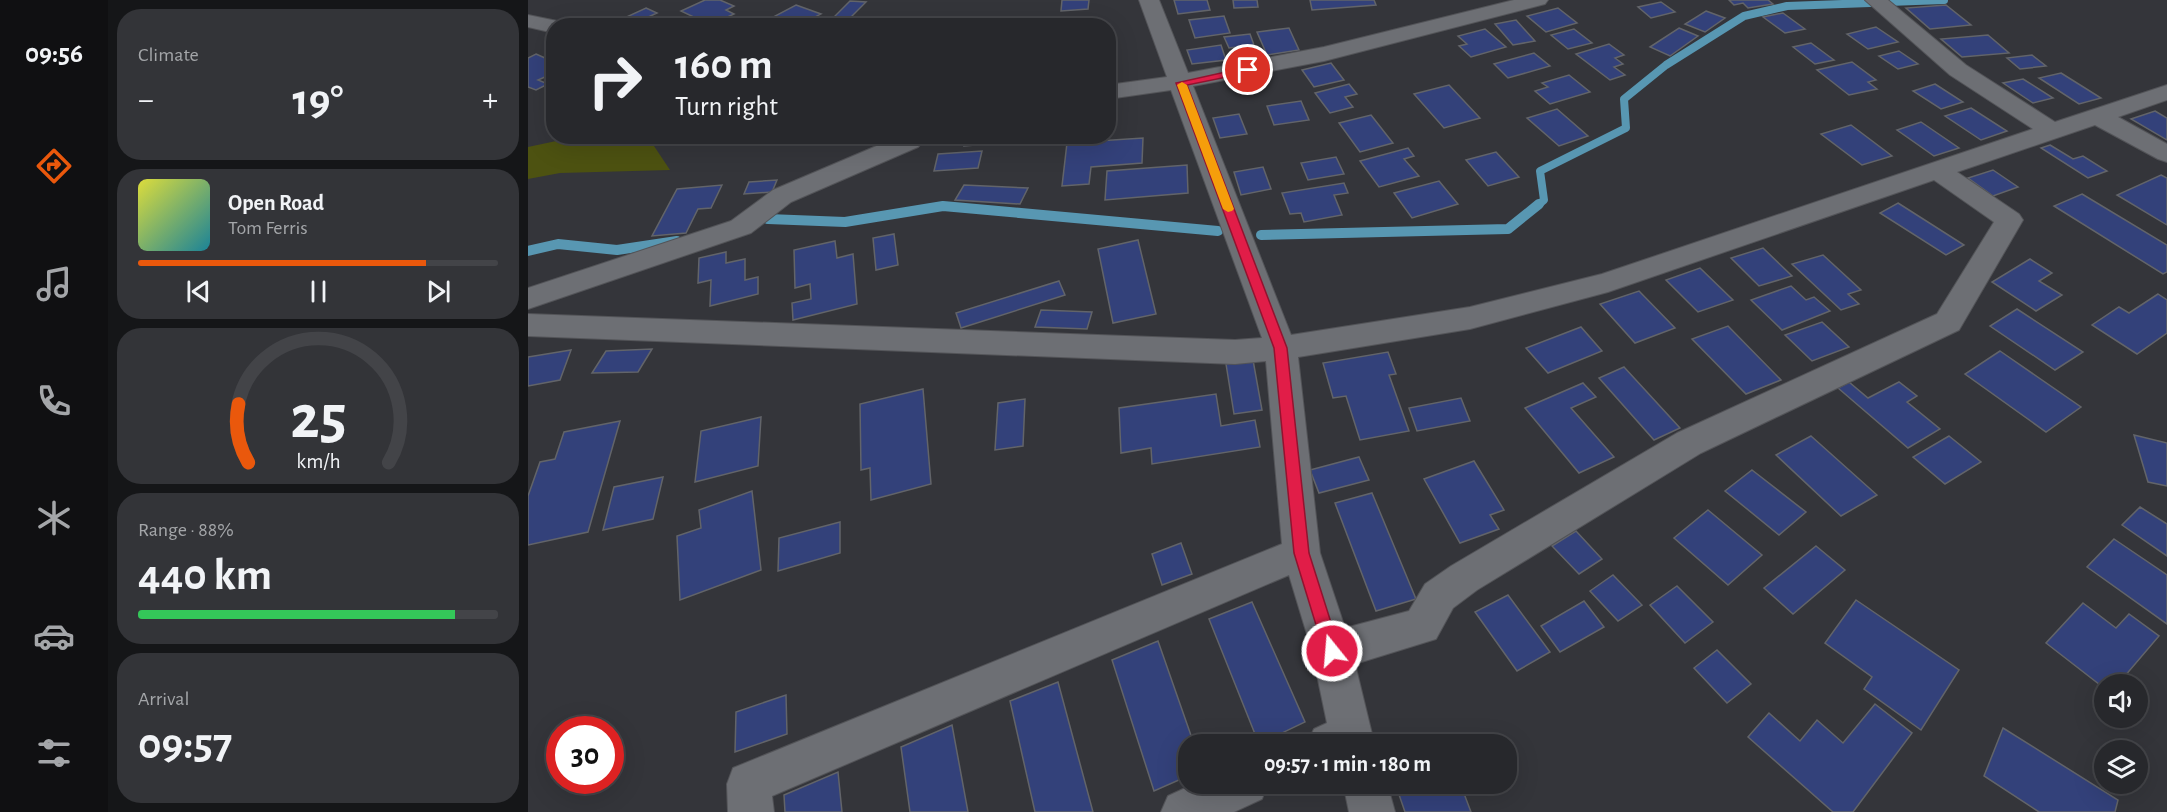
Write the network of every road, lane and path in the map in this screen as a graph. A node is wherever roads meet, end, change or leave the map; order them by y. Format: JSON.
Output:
{"nodes":[{"id":1,"x":1149,"y":0,"type":"edge"},
{"id":2,"x":1538,"y":0,"type":"edge"},
{"id":3,"x":1875,"y":0,"type":"edge"},
{"id":4,"x":528,"y":21,"type":"edge"},
{"id":5,"x":546,"y":25,"type":"edge"},
{"id":6,"x":1181,"y":83,"type":"junction"},
{"id":7,"x":1116,"y":91,"type":"edge"},
{"id":8,"x":2167,"y":92,"type":"edge"},
{"id":9,"x":2098,"y":116,"type":"junction"},
{"id":10,"x":2051,"y":130,"type":"junction"},
{"id":11,"x":904,"y":144,"type":"edge"},
{"id":12,"x":2167,"y":154,"type":"edge"},
{"id":13,"x":1935,"y":170,"type":"junction"},
{"id":14,"x":528,"y":298,"type":"edge"},
{"id":15,"x":528,"y":325,"type":"edge"},
{"id":16,"x":1281,"y":348,"type":"junction"},
{"id":17,"x":1301,"y":553,"type":"junction"},
{"id":18,"x":1332,"y":651,"type":"junction"},
{"id":19,"x":1343,"y":734,"type":"edge"},
{"id":20,"x":1222,"y":794,"type":"edge"},
{"id":21,"x":1368,"y":794,"type":"edge"},
{"id":22,"x":752,"y":812,"type":"edge"},
{"id":23,"x":1184,"y":812,"type":"edge"},
{"id":24,"x":1372,"y":812,"type":"edge"}],
"edges":[{"from":1,"to":6,"type":"street"},
{"from":2,"to":6,"type":"street"},
{"from":3,"to":10,"type":"street"},
{"from":4,"to":5,"type":"street"},
{"from":6,"to":7,"type":"street"},
{"from":6,"to":16,"type":"street"},
{"from":8,"to":9,"type":"street"},
{"from":9,"to":10,"type":"street"},
{"from":9,"to":12,"type":"street"},
{"from":10,"to":13,"type":"street"},
{"from":11,"to":14,"type":"street"},
{"from":13,"to":16,"type":"street"},
{"from":13,"to":18,"type":"street"},
{"from":15,"to":16,"type":"street"},
{"from":16,"to":17,"type":"street"},
{"from":17,"to":18,"type":"street"},
{"from":17,"to":22,"type":"street"},
{"from":18,"to":19,"type":"street"},
{"from":20,"to":23,"type":"street"},
{"from":21,"to":24,"type":"street"}]}
